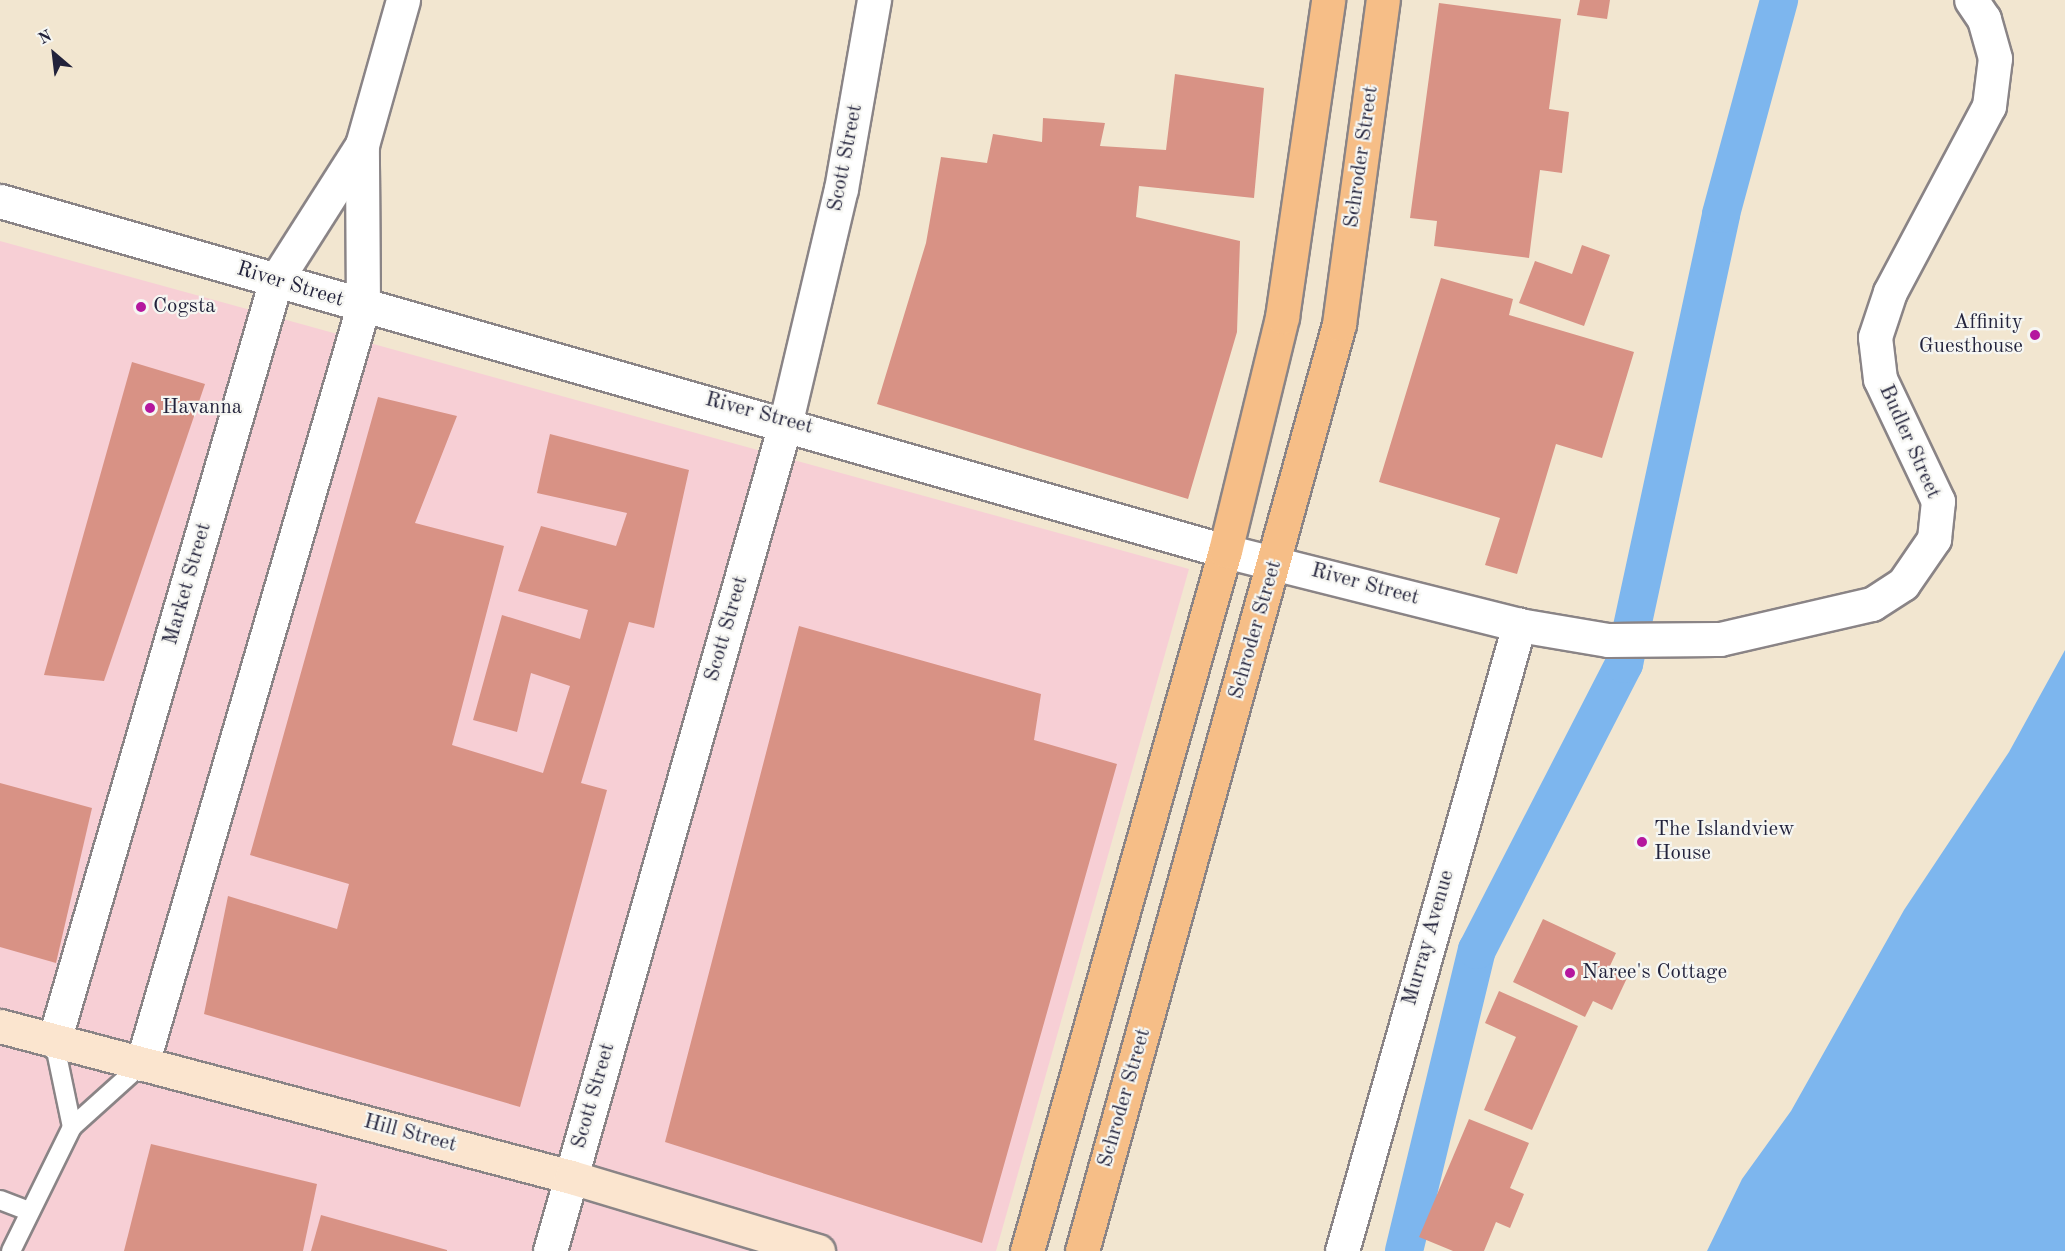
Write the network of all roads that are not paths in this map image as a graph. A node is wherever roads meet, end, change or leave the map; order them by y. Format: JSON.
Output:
{"nodes":[{"id":1,"x":403,"y":0,"type":"edge"},
{"id":2,"x":874,"y":0,"type":"edge"},
{"id":3,"x":1328,"y":0,"type":"edge"},
{"id":4,"x":1383,"y":0,"type":"edge"},
{"id":5,"x":1971,"y":0,"type":"edge"},
{"id":6,"x":362,"y":145,"type":"junction"},
{"id":7,"x":0,"y":201,"type":"edge"},
{"id":8,"x":276,"y":280,"type":"junction"},
{"id":9,"x":363,"y":307,"type":"junction"},
{"id":10,"x":786,"y":421,"type":"junction"},
{"id":11,"x":1225,"y":551,"type":"junction"},
{"id":12,"x":1275,"y":561,"type":"junction"},
{"id":13,"x":1518,"y":625,"type":"junction"},
{"id":14,"x":0,"y":1026,"type":"edge"},
{"id":15,"x":54,"y":1041,"type":"junction"},
{"id":16,"x":141,"y":1064,"type":"junction"},
{"id":17,"x":72,"y":1127,"type":"junction"},
{"id":18,"x":571,"y":1177,"type":"junction"},
{"id":19,"x":0,"y":1200,"type":"edge"},
{"id":20,"x":28,"y":1211,"type":"junction"},
{"id":21,"x":11,"y":1251,"type":"edge"},
{"id":22,"x":550,"y":1251,"type":"edge"},
{"id":23,"x":818,"y":1251,"type":"edge"},
{"id":24,"x":1027,"y":1251,"type":"edge"},
{"id":25,"x":1082,"y":1251,"type":"edge"},
{"id":26,"x":1342,"y":1251,"type":"edge"}],
"edges":[{"from":1,"to":6,"type":"street","name":"Market Street"},
{"from":2,"to":10,"type":"street","name":"Scott Street"},
{"from":3,"to":11,"type":"highway"},
{"from":4,"to":12,"type":"highway","name":"Schroder Street"},
{"from":5,"to":13,"type":"street","name":"Budler Street"},
{"from":6,"to":8,"type":"street","name":"Market Street"},
{"from":6,"to":9,"type":"street","name":"Market Street"},
{"from":7,"to":8,"type":"street","name":"River Street"},
{"from":8,"to":9,"type":"street","name":"River Street"},
{"from":8,"to":15,"type":"street","name":"Market Street"},
{"from":9,"to":10,"type":"street","name":"River Street"},
{"from":9,"to":16,"type":"street","name":"Market Street"},
{"from":10,"to":11,"type":"street","name":"River Street"},
{"from":10,"to":18,"type":"street","name":"Scott Street"},
{"from":11,"to":12,"type":"street","name":"River Street"},
{"from":11,"to":24,"type":"highway"},
{"from":12,"to":13,"type":"street","name":"River Street"},
{"from":12,"to":25,"type":"highway","name":"Schroder Street"},
{"from":13,"to":26,"type":"street","name":"Murray Avenue"},
{"from":14,"to":15,"type":"street","name":"Hill Street"},
{"from":15,"to":16,"type":"street","name":"Hill Street"},
{"from":15,"to":17,"type":"lane"},
{"from":16,"to":17,"type":"lane"},
{"from":16,"to":18,"type":"street","name":"Hill Street"},
{"from":17,"to":20,"type":"lane"},
{"from":18,"to":22,"type":"street","name":"Scott Street"},
{"from":18,"to":23,"type":"street","name":"Hill Street"},
{"from":19,"to":20,"type":"lane"},
{"from":20,"to":21,"type":"lane"}]}
